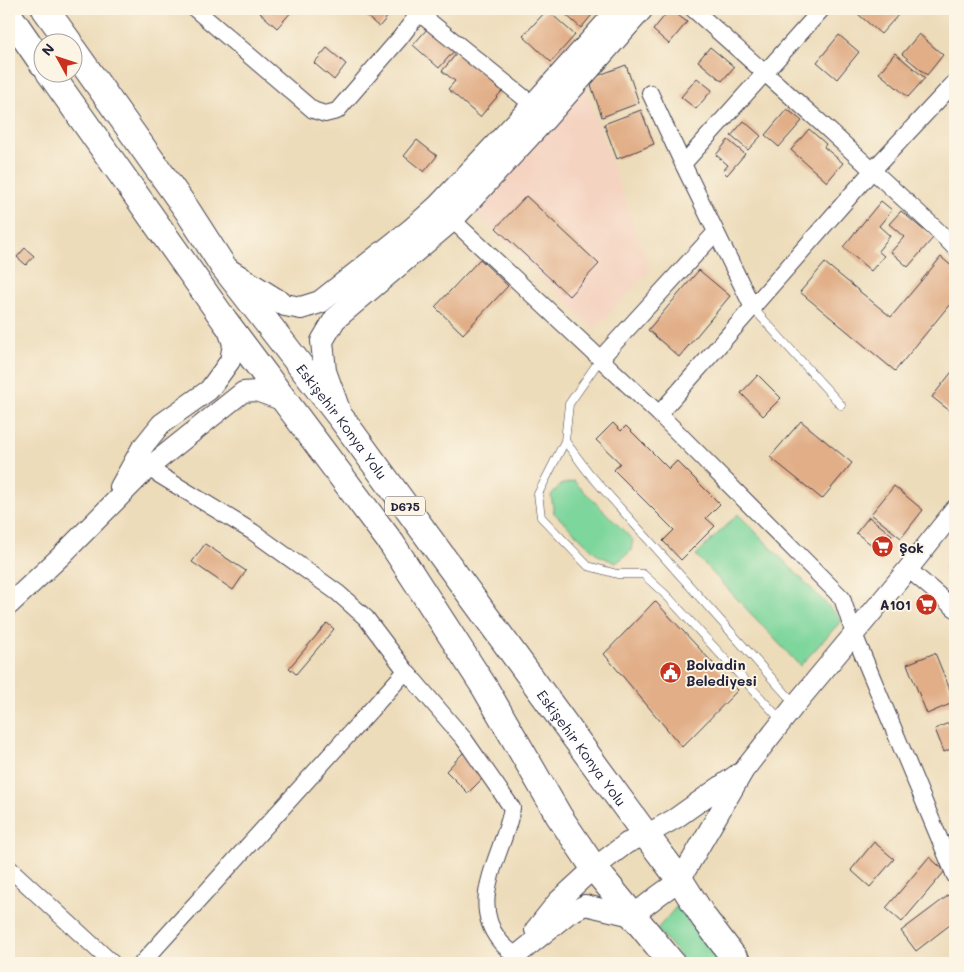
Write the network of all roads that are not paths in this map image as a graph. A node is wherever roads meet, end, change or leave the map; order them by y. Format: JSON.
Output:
{"nodes":[{"id":1,"x":45,"y":9,"type":"edge"},
{"id":2,"x":195,"y":9,"type":"edge"},
{"id":3,"x":619,"y":9,"type":"edge"},
{"id":4,"x":642,"y":9,"type":"edge"},
{"id":5,"x":693,"y":9,"type":"edge"},
{"id":6,"x":822,"y":9,"type":"edge"},
{"id":7,"x":417,"y":11,"type":"edge"},
{"id":8,"x":9,"y":15,"type":"edge"},
{"id":9,"x":62,"y":32,"type":"edge"},
{"id":10,"x":32,"y":48,"type":"edge"},
{"id":11,"x":82,"y":62,"type":"edge"},
{"id":12,"x":764,"y":73,"type":"junction"},
{"id":13,"x":57,"y":82,"type":"edge"},
{"id":14,"x":955,"y":82,"type":"edge"},
{"id":15,"x":650,"y":93,"type":"dead end"},
{"id":16,"x":539,"y":111,"type":"junction"},
{"id":17,"x":683,"y":164,"type":"junction"},
{"id":18,"x":872,"y":171,"type":"junction"},
{"id":19,"x":445,"y":213,"type":"junction"},
{"id":20,"x":716,"y":232,"type":"junction"},
{"id":21,"x":955,"y":248,"type":"edge"},
{"id":22,"x":223,"y":266,"type":"junction"},
{"id":23,"x":753,"y":308,"type":"junction"},
{"id":24,"x":225,"y":321,"type":"junction"},
{"id":25,"x":601,"y":358,"type":"junction"},
{"id":26,"x":284,"y":401,"type":"junction"},
{"id":27,"x":842,"y":406,"type":"dead end"},
{"id":28,"x":659,"y":414,"type":"junction"},
{"id":29,"x":344,"y":422,"type":"junction"},
{"id":30,"x":565,"y":441,"type":"junction"},
{"id":31,"x":148,"y":468,"type":"junction"},
{"id":32,"x":108,"y":509,"type":"junction"},
{"id":33,"x":955,"y":510,"type":"edge"},
{"id":34,"x":908,"y":569,"type":"junction"},
{"id":35,"x":9,"y":605,"type":"edge"},
{"id":36,"x":955,"y":609,"type":"edge"},
{"id":37,"x":854,"y":634,"type":"junction"},
{"id":38,"x":406,"y":671,"type":"junction"},
{"id":39,"x":795,"y":705,"type":"junction"},
{"id":40,"x":783,"y":721,"type":"junction"},
{"id":41,"x":744,"y":770,"type":"junction"},
{"id":42,"x":646,"y":835,"type":"junction"},
{"id":43,"x":9,"y":868,"type":"edge"},
{"id":44,"x":594,"y":868,"type":"junction"},
{"id":45,"x":955,"y":876,"type":"edge"},
{"id":46,"x":680,"y":880,"type":"junction"},
{"id":47,"x":632,"y":916,"type":"junction"},
{"id":48,"x":513,"y":960,"type":"edge"},
{"id":49,"x":112,"y":963,"type":"edge"},
{"id":50,"x":142,"y":963,"type":"edge"},
{"id":51,"x":672,"y":963,"type":"edge"},
{"id":52,"x":738,"y":963,"type":"edge"}],
"edges":[{"from":1,"to":9,"type":"highway"},
{"from":2,"to":7,"type":"street"},
{"from":3,"to":16,"type":"main road"},
{"from":4,"to":16,"type":"main road"},
{"from":5,"to":12,"type":"street"},
{"from":6,"to":12,"type":"street"},
{"from":7,"to":16,"type":"street"},
{"from":8,"to":10,"type":"highway"},
{"from":11,"to":22,"type":"highway","name":"Eskişehir Konya Yolu","number":"D675"},
{"from":12,"to":17,"type":"street"},
{"from":12,"to":18,"type":"street"},
{"from":13,"to":24,"type":"highway","number":"D675"},
{"from":14,"to":18,"type":"street"},
{"from":15,"to":17,"type":"street"},
{"from":16,"to":19,"type":"main road"},
{"from":17,"to":20,"type":"street"},
{"from":18,"to":21,"type":"street"},
{"from":18,"to":23,"type":"street"},
{"from":19,"to":22,"type":"main road"},
{"from":19,"to":25,"type":"street"},
{"from":19,"to":29,"type":"main road"},
{"from":20,"to":23,"type":"street"},
{"from":20,"to":25,"type":"street"},
{"from":22,"to":29,"type":"highway","name":"Eskişehir Konya Yolu","number":"D675"},
{"from":23,"to":27,"type":"lane"},
{"from":23,"to":28,"type":"street"},
{"from":24,"to":26,"type":"highway","number":"D675"},
{"from":24,"to":32,"type":"street"},
{"from":25,"to":28,"type":"street"},
{"from":25,"to":30,"type":"lane"},
{"from":26,"to":31,"type":"street"},
{"from":26,"to":44,"type":"highway","number":"D675"},
{"from":28,"to":37,"type":"street"},
{"from":29,"to":42,"type":"highway","name":"Eskişehir Konya Yolu","number":"D675"},
{"from":30,"to":39,"type":"lane"},
{"from":30,"to":40,"type":"lane"},
{"from":31,"to":32,"type":"street"},
{"from":31,"to":38,"type":"street"},
{"from":32,"to":35,"type":"street"},
{"from":33,"to":34,"type":"street"},
{"from":34,"to":36,"type":"street"},
{"from":34,"to":37,"type":"street"},
{"from":37,"to":39,"type":"street"},
{"from":37,"to":45,"type":"street"},
{"from":38,"to":48,"type":"street"},
{"from":38,"to":50,"type":"street"},
{"from":39,"to":40,"type":"street"},
{"from":40,"to":41,"type":"street"},
{"from":41,"to":42,"type":"street"},
{"from":41,"to":46,"type":"street"},
{"from":42,"to":44,"type":"street"},
{"from":42,"to":46,"type":"highway","name":"Eskişehir Konya Yolu","number":"D675"},
{"from":43,"to":49,"type":"street"},
{"from":44,"to":47,"type":"highway","number":"D675"},
{"from":44,"to":48,"type":"street"},
{"from":46,"to":47,"type":"street"},
{"from":46,"to":52,"type":"highway","name":"Eskişehir Konya Yolu","number":"D675"},
{"from":47,"to":48,"type":"street"},
{"from":47,"to":51,"type":"highway","number":"D675"}]}
